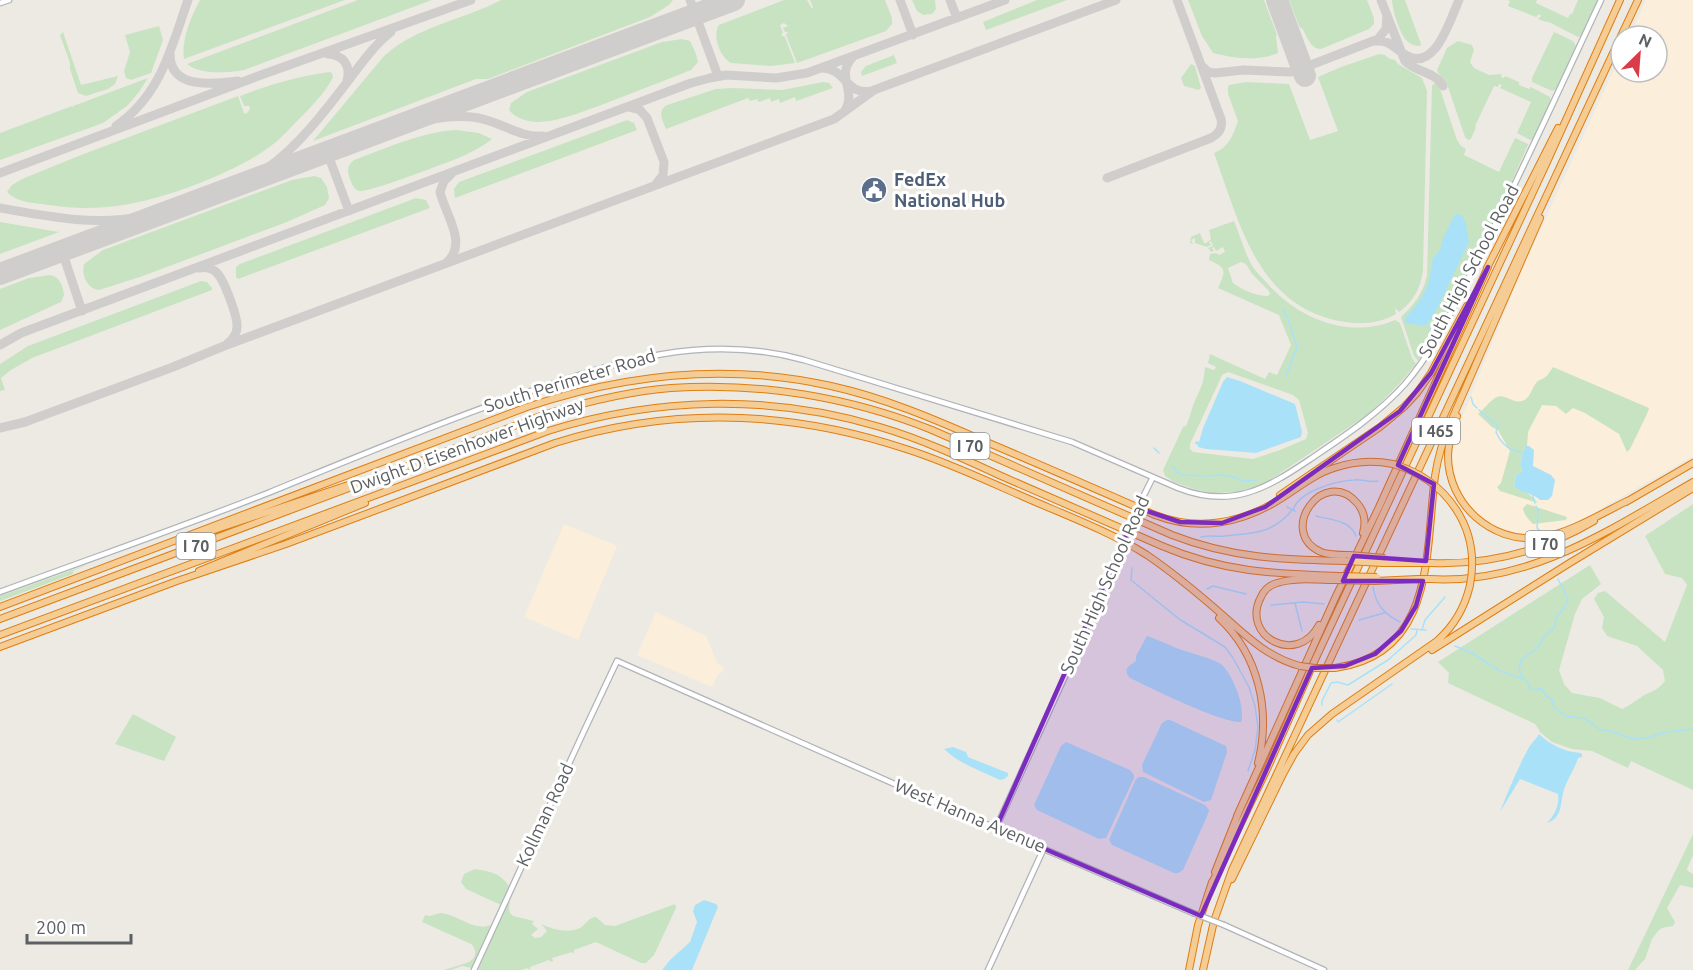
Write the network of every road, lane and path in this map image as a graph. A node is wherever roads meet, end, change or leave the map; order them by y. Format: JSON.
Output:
{"nodes":[{"id":1,"x":8,"y":0,"type":"edge"},
{"id":2,"x":1601,"y":0,"type":"edge"},
{"id":3,"x":1620,"y":0,"type":"edge"},
{"id":4,"x":1638,"y":0,"type":"edge"},
{"id":5,"x":0,"y":3,"type":"edge"},
{"id":6,"x":1627,"y":24,"type":"edge"},
{"id":7,"x":1609,"y":62,"type":"edge"},
{"id":8,"x":1583,"y":80,"type":"junction"},
{"id":9,"x":1560,"y":168,"type":"junction"},
{"id":10,"x":1488,"y":267,"type":"junction"},
{"id":11,"x":1475,"y":368,"type":"junction"},
{"id":12,"x":1693,"y":463,"type":"edge"},
{"id":13,"x":392,"y":471,"type":"junction"},
{"id":14,"x":1153,"y":477,"type":"junction"},
{"id":15,"x":1693,"y":482,"type":"edge"},
{"id":16,"x":398,"y":488,"type":"junction"},
{"id":17,"x":1693,"y":488,"type":"edge"},
{"id":18,"x":1628,"y":501,"type":"junction"},
{"id":19,"x":1265,"y":507,"type":"junction"},
{"id":20,"x":166,"y":545,"type":"junction"},
{"id":21,"x":1357,"y":551,"type":"junction"},
{"id":22,"x":1347,"y":558,"type":"junction"},
{"id":23,"x":1158,"y":563,"type":"junction"},
{"id":24,"x":1338,"y":578,"type":"junction"},
{"id":25,"x":177,"y":581,"type":"junction"},
{"id":26,"x":0,"y":592,"type":"edge"},
{"id":27,"x":1336,"y":596,"type":"junction"},
{"id":28,"x":0,"y":607,"type":"edge"},
{"id":29,"x":0,"y":619,"type":"edge"},
{"id":30,"x":0,"y":635,"type":"edge"},
{"id":31,"x":0,"y":647,"type":"edge"},
{"id":32,"x":617,"y":662,"type":"joint"},
{"id":33,"x":1375,"y":685,"type":"junction"},
{"id":34,"x":1237,"y":816,"type":"junction"},
{"id":35,"x":996,"y":828,"type":"junction"},
{"id":36,"x":1044,"y":848,"type":"junction"},
{"id":37,"x":1212,"y":883,"type":"junction"},
{"id":38,"x":1218,"y":907,"type":"junction"},
{"id":39,"x":474,"y":970,"type":"edge"},
{"id":40,"x":988,"y":970,"type":"edge"},
{"id":41,"x":1189,"y":970,"type":"edge"},
{"id":42,"x":1203,"y":970,"type":"edge"},
{"id":43,"x":1324,"y":970,"type":"edge"}],
"edges":[{"from":1,"to":5,"type":"street"},
{"from":2,"to":14,"type":"street","name":"South High School Road"},
{"from":3,"to":8,"type":"highway","number":"I 465"},
{"from":4,"to":6,"type":"highway","number":"I 465"},
{"from":7,"to":9,"type":"highway","number":"I 465"},
{"from":8,"to":10,"type":"highway"},
{"from":8,"to":37,"type":"highway","number":"I 465"},
{"from":9,"to":11,"type":"highway"},
{"from":9,"to":38,"type":"highway","number":"I 465"},
{"from":10,"to":19,"type":"highway"},
{"from":10,"to":21,"type":"highway"},
{"from":11,"to":18,"type":"highway"},
{"from":11,"to":23,"type":"highway","bridge":true},
{"from":12,"to":18,"type":"highway","name":"Dwight D Eisenhower Highway","number":"I 70"},
{"from":13,"to":20,"type":"highway"},
{"from":13,"to":22,"type":"highway","name":"Dwight D Eisenhower Highway","number":"I 70"},
{"from":13,"to":29,"type":"highway","name":"Dwight D Eisenhower Highway","number":"I 70"},
{"from":14,"to":26,"type":"street","name":"South Perimeter Road"},
{"from":14,"to":35,"type":"street","name":"South High School Road","bridge":true},
{"from":15,"to":24,"type":"highway","name":"Dwight D Eisenhower Highway","number":"I 70","bridge":true},
{"from":16,"to":24,"type":"highway","name":"Dwight D Eisenhower Highway","number":"I 70"},
{"from":16,"to":25,"type":"highway"},
{"from":16,"to":30,"type":"highway","name":"Dwight D Eisenhower Highway","number":"I 70"},
{"from":17,"to":33,"type":"highway"},
{"from":18,"to":22,"type":"highway","name":"Dwight D Eisenhower Highway","number":"I 70","bridge":true},
{"from":19,"to":20,"type":"highway"},
{"from":19,"to":33,"type":"highway","bridge":true},
{"from":20,"to":28,"type":"highway"},
{"from":21,"to":22,"type":"highway"},
{"from":21,"to":27,"type":"highway"},
{"from":23,"to":25,"type":"highway"},
{"from":23,"to":34,"type":"highway"},
{"from":24,"to":27,"type":"highway"},
{"from":25,"to":31,"type":"highway"},
{"from":27,"to":34,"type":"highway"},
{"from":32,"to":35,"type":"street","name":"West Hanna Avenue"},
{"from":32,"to":39,"type":"street","name":"Kollman Road"},
{"from":33,"to":38,"type":"highway"},
{"from":34,"to":37,"type":"highway"},
{"from":35,"to":36,"type":"street","name":"West Hanna Avenue"},
{"from":36,"to":40,"type":"street"},
{"from":36,"to":43,"type":"street","name":"West Hanna Avenue","bridge":true},
{"from":37,"to":41,"type":"highway","number":"I 465"},
{"from":38,"to":42,"type":"highway","number":"I 465"}]}
